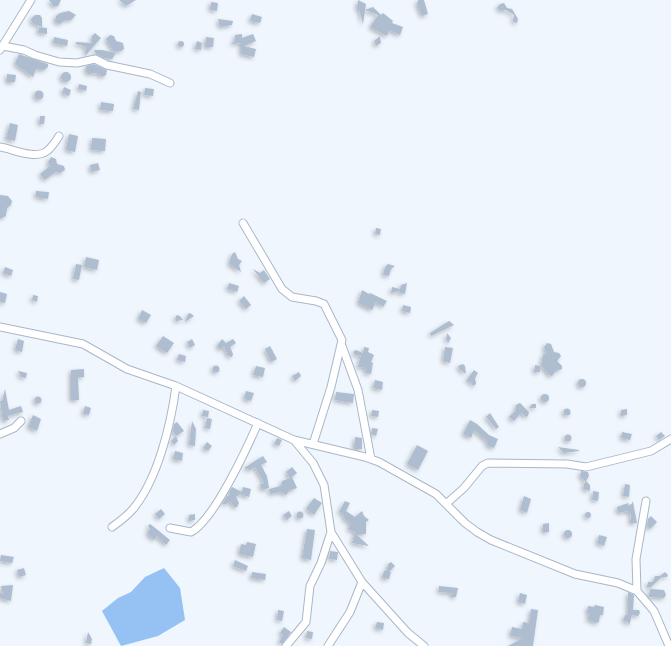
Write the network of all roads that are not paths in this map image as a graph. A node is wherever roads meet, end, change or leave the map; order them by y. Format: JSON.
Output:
{"nodes":[{"id":1,"x":32,"y":0,"type":"edge"},
{"id":2,"x":2,"y":48,"type":"edge"},
{"id":3,"x":170,"y":83,"type":"dead end"},
{"id":4,"x":59,"y":136,"type":"dead end"},
{"id":5,"x":0,"y":147,"type":"edge"},
{"id":6,"x":243,"y":224,"type":"dead end"},
{"id":7,"x":0,"y":327,"type":"edge"},
{"id":8,"x":342,"y":346,"type":"junction"},
{"id":9,"x":176,"y":386,"type":"junction"},
{"id":10,"x":22,"y":421,"type":"dead end"},
{"id":11,"x":258,"y":423,"type":"junction"},
{"id":12,"x":0,"y":434,"type":"edge"},
{"id":13,"x":671,"y":439,"type":"edge"},
{"id":14,"x":294,"y":440,"type":"junction"},
{"id":15,"x":313,"y":444,"type":"junction"},
{"id":16,"x":371,"y":459,"type":"junction"},
{"id":17,"x":646,"y":501,"type":"dead end"},
{"id":18,"x":447,"y":503,"type":"junction"},
{"id":19,"x":112,"y":528,"type":"dead end"},
{"id":20,"x":170,"y":528,"type":"dead end"},
{"id":21,"x":331,"y":532,"type":"junction"},
{"id":22,"x":362,"y":582,"type":"junction"},
{"id":23,"x":637,"y":591,"type":"junction"},
{"id":24,"x":286,"y":646,"type":"edge"},
{"id":25,"x":328,"y":646,"type":"edge"},
{"id":26,"x":424,"y":646,"type":"edge"},
{"id":27,"x":669,"y":646,"type":"edge"}],
"edges":[{"from":1,"to":2,"type":"street"},
{"from":2,"to":3,"type":"street"},
{"from":4,"to":5,"type":"street"},
{"from":6,"to":8,"type":"street"},
{"from":7,"to":9,"type":"street"},
{"from":8,"to":15,"type":"street"},
{"from":8,"to":16,"type":"street"},
{"from":9,"to":11,"type":"street"},
{"from":9,"to":19,"type":"street"},
{"from":10,"to":12,"type":"street"},
{"from":11,"to":14,"type":"street"},
{"from":11,"to":20,"type":"street"},
{"from":13,"to":18,"type":"street"},
{"from":14,"to":15,"type":"street"},
{"from":14,"to":21,"type":"street"},
{"from":15,"to":16,"type":"street"},
{"from":16,"to":18,"type":"street"},
{"from":17,"to":23,"type":"street"},
{"from":18,"to":23,"type":"street"},
{"from":21,"to":22,"type":"street"},
{"from":21,"to":24,"type":"street"},
{"from":22,"to":25,"type":"street"},
{"from":22,"to":26,"type":"street"},
{"from":23,"to":27,"type":"street"}]}
